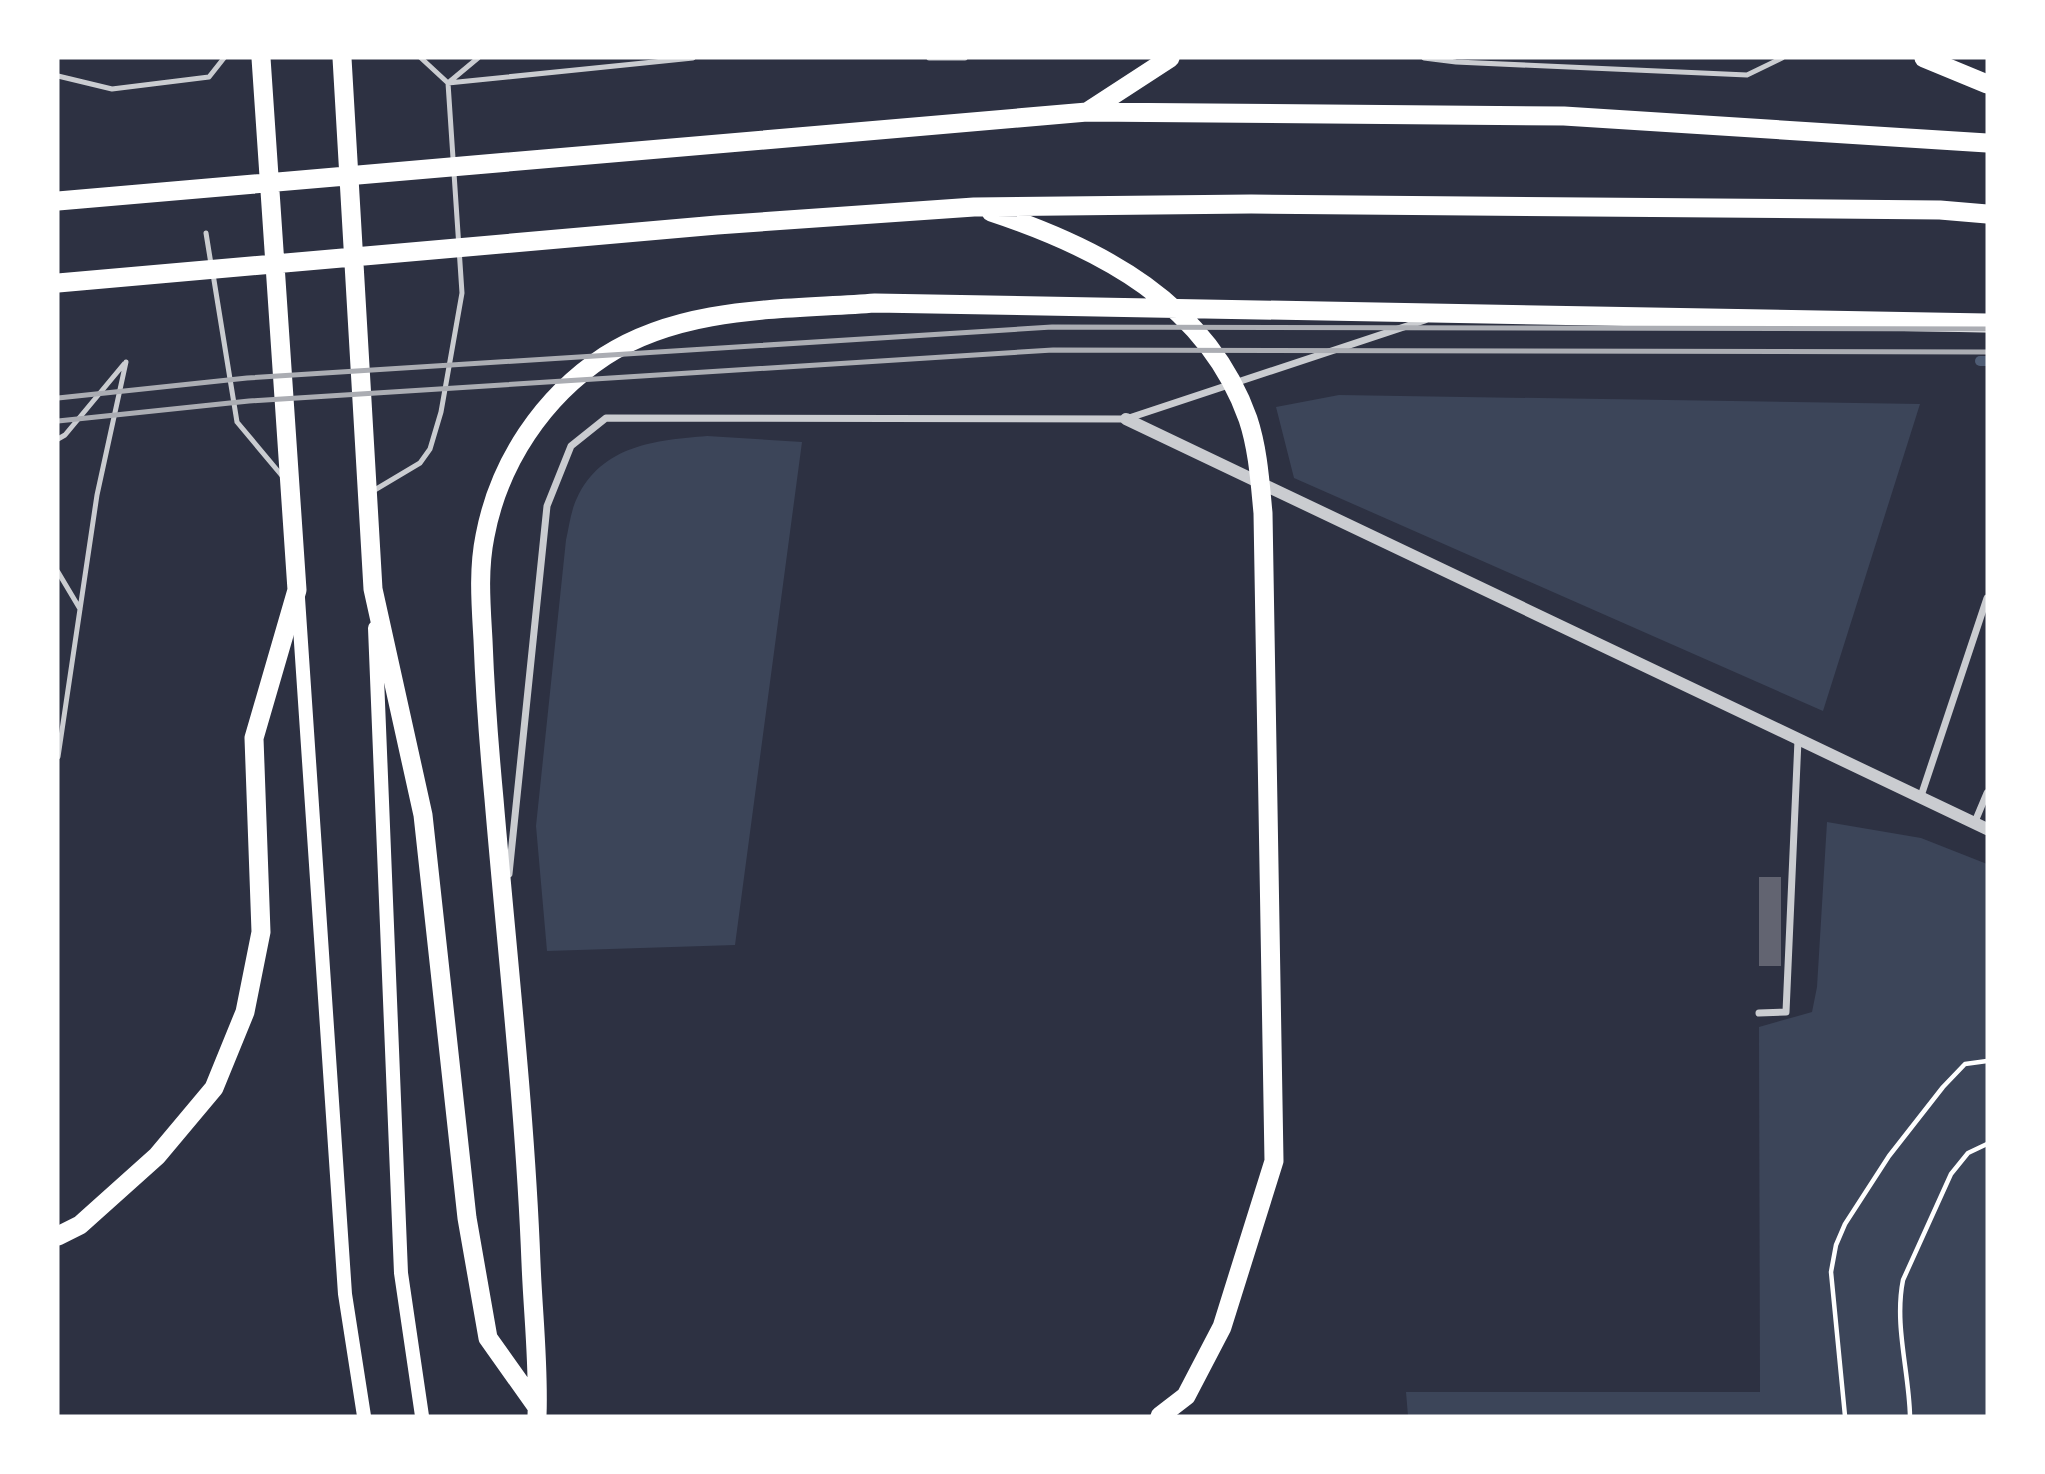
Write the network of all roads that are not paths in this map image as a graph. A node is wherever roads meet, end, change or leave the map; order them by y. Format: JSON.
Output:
{"nodes":[{"id":1,"x":224,"y":58,"type":"edge"},
{"id":2,"x":261,"y":58,"type":"edge"},
{"id":3,"x":342,"y":58,"type":"edge"},
{"id":4,"x":421,"y":58,"type":"edge"},
{"id":5,"x":478,"y":58,"type":"edge"},
{"id":6,"x":693,"y":58,"type":"edge"},
{"id":7,"x":929,"y":58,"type":"edge"},
{"id":8,"x":965,"y":58,"type":"edge"},
{"id":9,"x":1170,"y":58,"type":"edge"},
{"id":10,"x":1424,"y":58,"type":"edge"},
{"id":11,"x":1782,"y":58,"type":"edge"},
{"id":12,"x":1924,"y":58,"type":"edge"},
{"id":13,"x":58,"y":76,"type":"edge"},
{"id":14,"x":448,"y":83,"type":"junction"},
{"id":15,"x":1987,"y":84,"type":"edge"},
{"id":16,"x":1087,"y":112,"type":"junction"},
{"id":17,"x":1987,"y":143,"type":"edge"},
{"id":18,"x":58,"y":201,"type":"edge"},
{"id":19,"x":974,"y":207,"type":"junction"},
{"id":20,"x":1987,"y":214,"type":"edge"},
{"id":21,"x":206,"y":233,"type":"dead end"},
{"id":22,"x":58,"y":283,"type":"edge"},
{"id":23,"x":1449,"y":312,"type":"junction"},
{"id":24,"x":1987,"y":323,"type":"edge"},
{"id":25,"x":1126,"y":419,"type":"junction"},
{"id":26,"x":58,"y":439,"type":"edge"},
{"id":27,"x":292,"y":487,"type":"junction"},
{"id":28,"x":367,"y":494,"type":"junction"},
{"id":29,"x":58,"y":572,"type":"edge"},
{"id":30,"x":373,"y":589,"type":"junction"},
{"id":31,"x":297,"y":590,"type":"junction"},
{"id":32,"x":1987,"y":598,"type":"edge"},
{"id":33,"x":80,"y":609,"type":"junction"},
{"id":34,"x":1798,"y":740,"type":"junction"},
{"id":35,"x":58,"y":757,"type":"edge"},
{"id":36,"x":1987,"y":793,"type":"edge"},
{"id":37,"x":1920,"y":799,"type":"junction"},
{"id":38,"x":1975,"y":824,"type":"junction"},
{"id":39,"x":1987,"y":829,"type":"edge"},
{"id":40,"x":504,"y":918,"type":"junction"},
{"id":41,"x":1759,"y":1013,"type":"dead end"},
{"id":42,"x":58,"y":1236,"type":"edge"},
{"id":43,"x":539,"y":1414,"type":"edge"},
{"id":44,"x":364,"y":1416,"type":"edge"},
{"id":45,"x":422,"y":1416,"type":"edge"},
{"id":46,"x":1160,"y":1416,"type":"edge"}],
"edges":[{"from":1,"to":13,"type":"lane"},
{"from":2,"to":27,"type":"highway"},
{"from":3,"to":28,"type":"highway"},
{"from":4,"to":14,"type":"lane"},
{"from":5,"to":14,"type":"lane"},
{"from":6,"to":14,"type":"lane"},
{"from":7,"to":8,"type":"lane"},
{"from":9,"to":16,"type":"highway"},
{"from":10,"to":11,"type":"lane"},
{"from":12,"to":15,"type":"highway"},
{"from":14,"to":28,"type":"lane"},
{"from":16,"to":17,"type":"highway"},
{"from":16,"to":18,"type":"highway"},
{"from":19,"to":20,"type":"highway"},
{"from":19,"to":22,"type":"highway"},
{"from":19,"to":46,"type":"highway"},
{"from":21,"to":27,"type":"lane"},
{"from":23,"to":24,"type":"highway"},
{"from":23,"to":25,"type":"street"},
{"from":23,"to":40,"type":"highway"},
{"from":25,"to":34,"type":"street"},
{"from":25,"to":40,"type":"street"},
{"from":26,"to":33,"type":"lane"},
{"from":27,"to":31,"type":"highway"},
{"from":28,"to":30,"type":"highway"},
{"from":29,"to":33,"type":"lane"},
{"from":30,"to":43,"type":"highway"},
{"from":30,"to":45,"type":"main road"},
{"from":31,"to":42,"type":"highway"},
{"from":31,"to":44,"type":"main road"},
{"from":32,"to":37,"type":"street"},
{"from":33,"to":35,"type":"lane"},
{"from":34,"to":37,"type":"street"},
{"from":34,"to":41,"type":"street"},
{"from":36,"to":38,"type":"street"},
{"from":37,"to":38,"type":"street"},
{"from":38,"to":39,"type":"street"},
{"from":40,"to":43,"type":"highway"}]}
